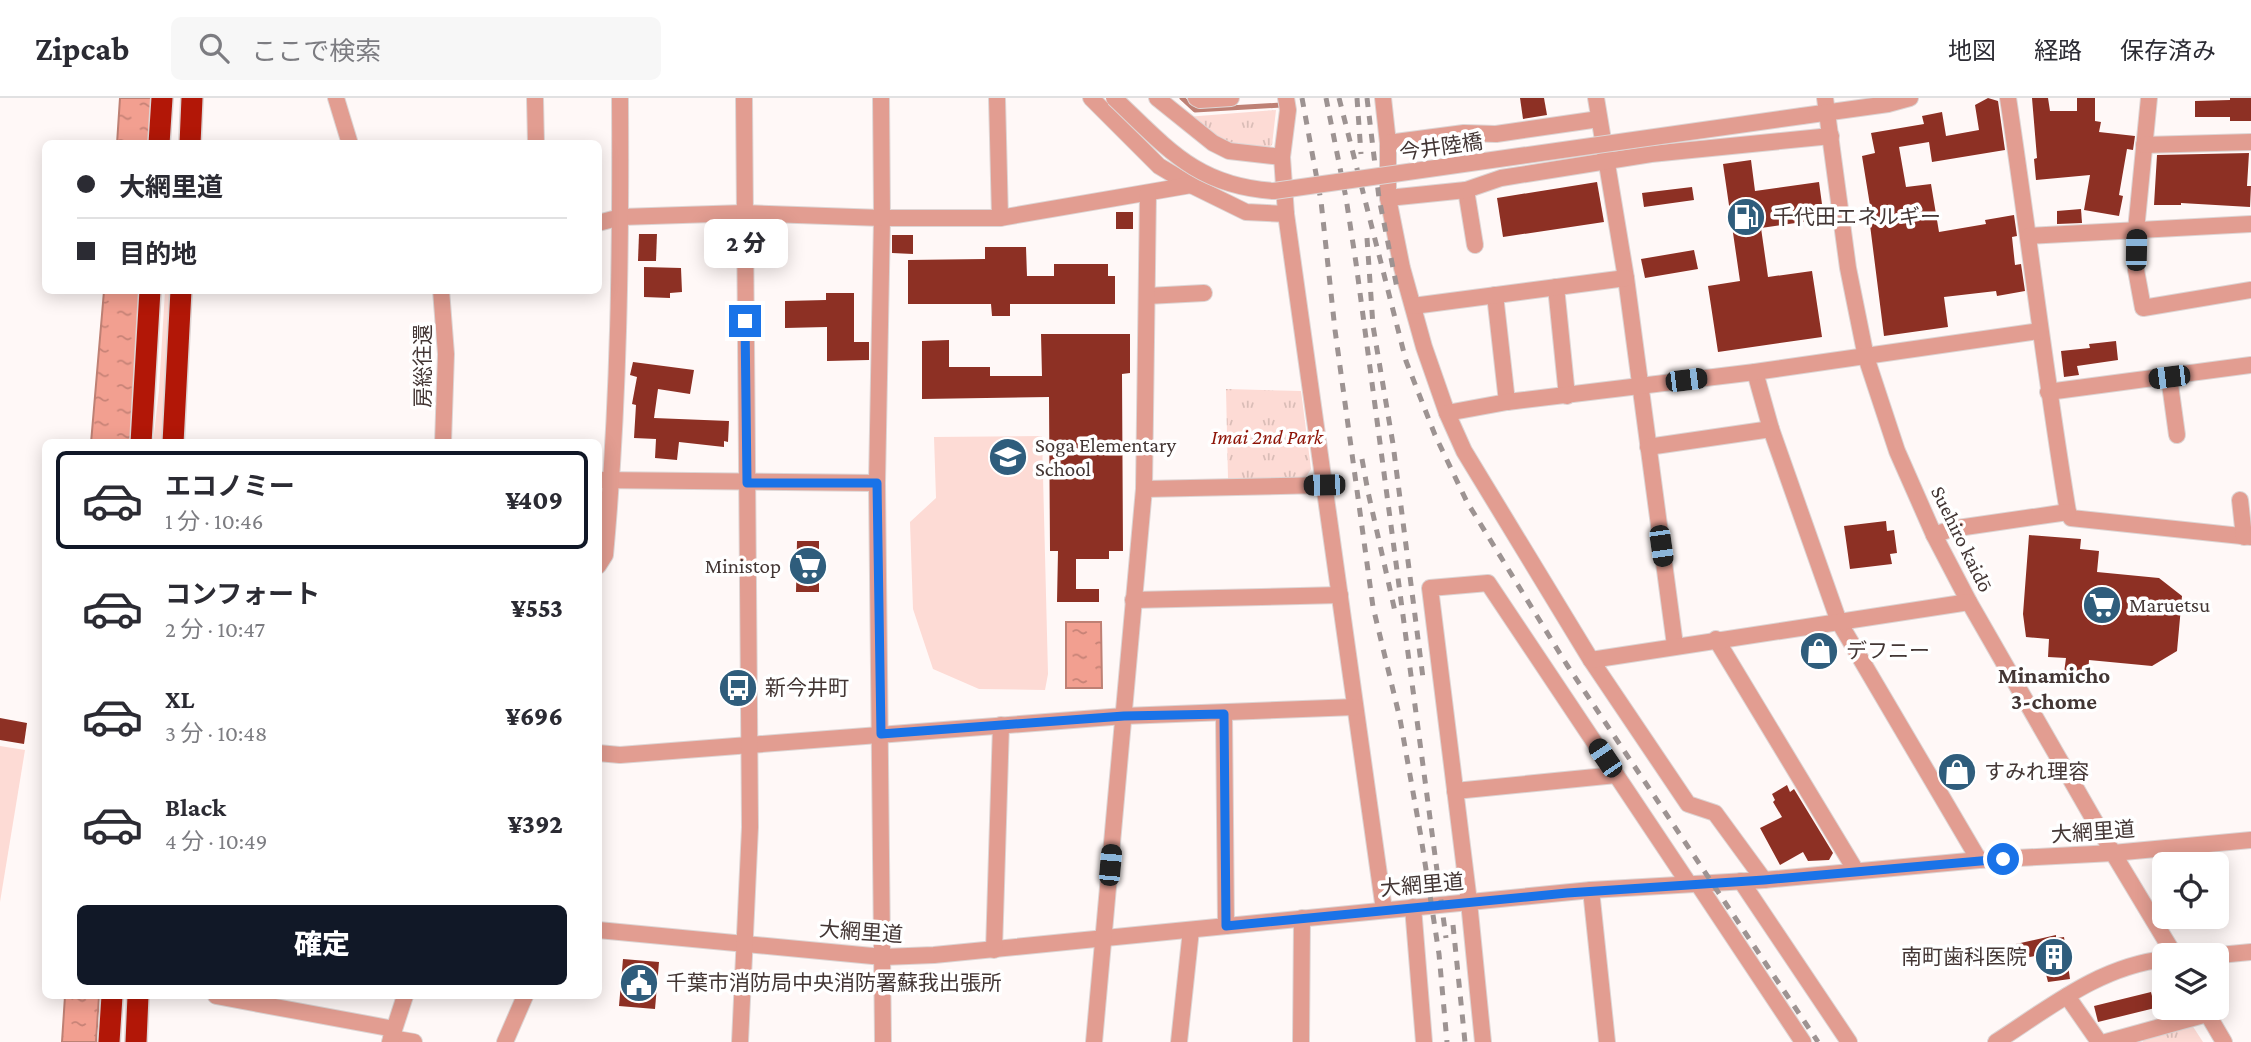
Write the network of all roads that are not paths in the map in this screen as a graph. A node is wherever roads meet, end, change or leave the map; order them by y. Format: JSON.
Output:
{"nodes":[{"id":1,"x":162,"y":98,"type":"edge"},
{"id":2,"x":192,"y":98,"type":"edge"},
{"id":3,"x":336,"y":98,"type":"edge"},
{"id":4,"x":535,"y":98,"type":"edge"},
{"id":5,"x":620,"y":98,"type":"edge"},
{"id":6,"x":744,"y":98,"type":"edge"},
{"id":7,"x":881,"y":98,"type":"edge"},
{"id":8,"x":997,"y":98,"type":"edge"},
{"id":9,"x":1091,"y":98,"type":"edge"},
{"id":10,"x":1114,"y":98,"type":"edge"},
{"id":11,"x":1196,"y":98,"type":"edge"},
{"id":12,"x":1231,"y":98,"type":"edge"},
{"id":13,"x":1286,"y":98,"type":"edge"},
{"id":14,"x":1383,"y":98,"type":"edge"},
{"id":15,"x":1595,"y":98,"type":"edge"},
{"id":16,"x":1910,"y":98,"type":"edge"},
{"id":17,"x":2008,"y":98,"type":"edge"},
{"id":18,"x":2149,"y":98,"type":"edge"},
{"id":19,"x":1162,"y":99,"type":"edge"},
{"id":20,"x":1826,"y":105,"type":"edge"},
{"id":21,"x":1599,"y":119,"type":"junction"},
{"id":22,"x":1831,"y":136,"type":"junction"},
{"id":23,"x":159,"y":140,"type":"edge"},
{"id":24,"x":190,"y":140,"type":"edge"},
{"id":25,"x":349,"y":140,"type":"edge"},
{"id":26,"x":536,"y":140,"type":"edge"},
{"id":27,"x":2251,"y":142,"type":"edge"},
{"id":28,"x":1388,"y":143,"type":"junction"},
{"id":29,"x":2144,"y":145,"type":"junction"},
{"id":30,"x":1282,"y":157,"type":"junction"},
{"id":31,"x":1606,"y":160,"type":"junction"},
{"id":32,"x":1191,"y":185,"type":"junction"},
{"id":33,"x":1471,"y":185,"type":"junction"},
{"id":34,"x":1148,"y":194,"type":"junction"},
{"id":35,"x":1388,"y":198,"type":"junction"},
{"id":36,"x":744,"y":214,"type":"junction"},
{"id":37,"x":1286,"y":214,"type":"junction"},
{"id":38,"x":621,"y":218,"type":"junction"},
{"id":39,"x":882,"y":218,"type":"junction"},
{"id":40,"x":1000,"y":218,"type":"junction"},
{"id":41,"x":602,"y":222,"type":"edge"},
{"id":42,"x":2251,"y":224,"type":"edge"},
{"id":43,"x":2136,"y":230,"type":"junction"},
{"id":44,"x":2029,"y":236,"type":"junction"},
{"id":45,"x":1475,"y":245,"type":"dead end"},
{"id":46,"x":1626,"y":278,"type":"junction"},
{"id":47,"x":1556,"y":287,"type":"junction"},
{"id":48,"x":2251,"y":290,"type":"edge"},
{"id":49,"x":1204,"y":293,"type":"dead end"},
{"id":50,"x":150,"y":294,"type":"edge"},
{"id":51,"x":181,"y":294,"type":"edge"},
{"id":52,"x":441,"y":294,"type":"edge"},
{"id":53,"x":1496,"y":295,"type":"junction"},
{"id":54,"x":1147,"y":296,"type":"junction"},
{"id":55,"x":1413,"y":306,"type":"junction"},
{"id":56,"x":2039,"y":331,"type":"junction"},
{"id":57,"x":1866,"y":357,"type":"junction"},
{"id":58,"x":2251,"y":365,"type":"edge"},
{"id":59,"x":1755,"y":372,"type":"junction"},
{"id":60,"x":2169,"y":377,"type":"junction"},
{"id":61,"x":1639,"y":386,"type":"junction"},
{"id":62,"x":2048,"y":392,"type":"junction"},
{"id":63,"x":1567,"y":396,"type":"junction"},
{"id":64,"x":1507,"y":402,"type":"junction"},
{"id":65,"x":1447,"y":413,"type":"junction"},
{"id":66,"x":1771,"y":429,"type":"junction"},
{"id":67,"x":2177,"y":435,"type":"dead end"},
{"id":68,"x":141,"y":439,"type":"edge"},
{"id":69,"x":173,"y":439,"type":"edge"},
{"id":70,"x":443,"y":439,"type":"edge"},
{"id":71,"x":1648,"y":447,"type":"junction"},
{"id":72,"x":605,"y":481,"type":"edge"},
{"id":73,"x":747,"y":483,"type":"junction"},
{"id":74,"x":877,"y":483,"type":"junction"},
{"id":75,"x":1324,"y":485,"type":"junction"},
{"id":76,"x":1144,"y":489,"type":"junction"},
{"id":77,"x":2240,"y":499,"type":"dead end"},
{"id":78,"x":2068,"y":512,"type":"junction"},
{"id":79,"x":1934,"y":534,"type":"junction"},
{"id":80,"x":2247,"y":537,"type":"edge"},
{"id":81,"x":602,"y":560,"type":"edge"},
{"id":82,"x":1340,"y":595,"type":"junction"},
{"id":83,"x":1133,"y":600,"type":"junction"},
{"id":84,"x":1969,"y":602,"type":"junction"},
{"id":85,"x":1839,"y":622,"type":"junction"},
{"id":86,"x":1716,"y":639,"type":"junction"},
{"id":87,"x":1675,"y":645,"type":"junction"},
{"id":88,"x":1591,"y":660,"type":"junction"},
{"id":89,"x":1356,"y":708,"type":"junction"},
{"id":90,"x":1224,"y":714,"type":"junction"},
{"id":91,"x":1124,"y":716,"type":"junction"},
{"id":92,"x":1001,"y":725,"type":"junction"},
{"id":93,"x":881,"y":734,"type":"junction"},
{"id":94,"x":749,"y":746,"type":"junction"},
{"id":95,"x":602,"y":753,"type":"edge"},
{"id":96,"x":1616,"y":775,"type":"junction"},
{"id":97,"x":1455,"y":791,"type":"junction"},
{"id":98,"x":2251,"y":840,"type":"edge"},
{"id":99,"x":2113,"y":853,"type":"junction"},
{"id":100,"x":1979,"y":860,"type":"junction"},
{"id":101,"x":1856,"y":871,"type":"junction"},
{"id":102,"x":1764,"y":880,"type":"junction"},
{"id":103,"x":1741,"y":881,"type":"junction"},
{"id":104,"x":1693,"y":884,"type":"junction"},
{"id":105,"x":1591,"y":891,"type":"junction"},
{"id":106,"x":1469,"y":902,"type":"junction"},
{"id":107,"x":1413,"y":907,"type":"junction"},
{"id":108,"x":1384,"y":909,"type":"junction"},
{"id":109,"x":1302,"y":918,"type":"junction"},
{"id":110,"x":1226,"y":926,"type":"junction"},
{"id":111,"x":602,"y":930,"type":"edge"},
{"id":112,"x":1191,"y":930,"type":"junction"},
{"id":113,"x":1102,"y":940,"type":"junction"},
{"id":114,"x":744,"y":942,"type":"junction"},
{"id":115,"x":2167,"y":943,"type":"edge"},
{"id":116,"x":994,"y":950,"type":"junction"},
{"id":117,"x":2251,"y":953,"type":"edge"},
{"id":118,"x":2229,"y":955,"type":"edge"},
{"id":119,"x":883,"y":957,"type":"junction"},
{"id":120,"x":2152,"y":962,"type":"edge"},
{"id":121,"x":2067,"y":996,"type":"junction"},
{"id":122,"x":112,"y":999,"type":"edge"},
{"id":123,"x":138,"y":999,"type":"edge"},
{"id":124,"x":229,"y":999,"type":"edge"},
{"id":125,"x":404,"y":999,"type":"edge"},
{"id":126,"x":524,"y":999,"type":"edge"},
{"id":127,"x":2177,"y":1020,"type":"edge"},
{"id":128,"x":2211,"y":1020,"type":"edge"},
{"id":129,"x":392,"y":1036,"type":"edge"},
{"id":130,"x":109,"y":1042,"type":"edge"},
{"id":131,"x":136,"y":1042,"type":"edge"},
{"id":132,"x":414,"y":1042,"type":"edge"},
{"id":133,"x":505,"y":1042,"type":"edge"},
{"id":134,"x":740,"y":1042,"type":"edge"},
{"id":135,"x":883,"y":1042,"type":"edge"},
{"id":136,"x":1094,"y":1042,"type":"edge"},
{"id":137,"x":1179,"y":1042,"type":"edge"},
{"id":138,"x":1301,"y":1042,"type":"edge"},
{"id":139,"x":1424,"y":1042,"type":"edge"},
{"id":140,"x":1483,"y":1042,"type":"edge"},
{"id":141,"x":1607,"y":1042,"type":"edge"},
{"id":142,"x":1803,"y":1042,"type":"edge"},
{"id":143,"x":1849,"y":1042,"type":"edge"},
{"id":144,"x":1996,"y":1042,"type":"edge"},
{"id":145,"x":2099,"y":1042,"type":"edge"},
{"id":146,"x":2106,"y":1042,"type":"edge"},
{"id":147,"x":2224,"y":1042,"type":"edge"}],
"edges":[{"from":1,"to":23,"type":"highway"},
{"from":2,"to":24,"type":"highway"},
{"from":3,"to":25,"type":"street"},
{"from":4,"to":26,"type":"street"},
{"from":5,"to":38,"type":"street"},
{"from":6,"to":36,"type":"street"},
{"from":7,"to":39,"type":"street"},
{"from":8,"to":40,"type":"street"},
{"from":9,"to":32,"type":"street"},
{"from":10,"to":20,"type":"street","name":"今井陸橋","bridge":true},
{"from":11,"to":12,"type":"street"},
{"from":13,"to":30,"type":"street"},
{"from":14,"to":28,"type":"street"},
{"from":15,"to":21,"type":"street"},
{"from":16,"to":20,"type":"street","name":"今井陸橋"},
{"from":17,"to":44,"type":"street"},
{"from":18,"to":29,"type":"street"},
{"from":19,"to":30,"type":"street"},
{"from":20,"to":22,"type":"street","name":"Suehiro kaidō"},
{"from":21,"to":28,"type":"street"},
{"from":21,"to":31,"type":"street"},
{"from":22,"to":31,"type":"street"},
{"from":22,"to":57,"type":"street","name":"Suehiro kaidō"},
{"from":27,"to":29,"type":"street"},
{"from":28,"to":35,"type":"street"},
{"from":29,"to":43,"type":"street"},
{"from":30,"to":37,"type":"street"},
{"from":31,"to":33,"type":"street"},
{"from":31,"to":46,"type":"street"},
{"from":32,"to":34,"type":"street"},
{"from":32,"to":37,"type":"street"},
{"from":33,"to":35,"type":"street"},
{"from":33,"to":45,"type":"street"},
{"from":34,"to":40,"type":"street"},
{"from":34,"to":54,"type":"street"},
{"from":35,"to":55,"type":"street"},
{"from":36,"to":38,"type":"street"},
{"from":36,"to":39,"type":"street"},
{"from":36,"to":73,"type":"street"},
{"from":37,"to":75,"type":"street"},
{"from":38,"to":41,"type":"street"},
{"from":38,"to":72,"type":"street"},
{"from":39,"to":40,"type":"street"},
{"from":39,"to":74,"type":"street"},
{"from":42,"to":43,"type":"street"},
{"from":43,"to":44,"type":"street"},
{"from":43,"to":48,"type":"street"},
{"from":44,"to":56,"type":"street"},
{"from":46,"to":47,"type":"street"},
{"from":46,"to":61,"type":"street"},
{"from":47,"to":53,"type":"street"},
{"from":47,"to":63,"type":"street"},
{"from":49,"to":54,"type":"street"},
{"from":50,"to":68,"type":"highway"},
{"from":51,"to":69,"type":"highway"},
{"from":52,"to":70,"type":"street","name":"房総往還"},
{"from":53,"to":55,"type":"street"},
{"from":53,"to":64,"type":"street"},
{"from":54,"to":76,"type":"street"},
{"from":55,"to":65,"type":"street"},
{"from":56,"to":57,"type":"street"},
{"from":56,"to":62,"type":"street"},
{"from":57,"to":59,"type":"street"},
{"from":57,"to":79,"type":"street","name":"Suehiro kaidō"},
{"from":58,"to":60,"type":"street"},
{"from":59,"to":61,"type":"street"},
{"from":59,"to":66,"type":"street"},
{"from":60,"to":62,"type":"street"},
{"from":60,"to":67,"type":"street"},
{"from":61,"to":63,"type":"street"},
{"from":61,"to":71,"type":"street"},
{"from":62,"to":78,"type":"street"},
{"from":63,"to":64,"type":"street"},
{"from":64,"to":65,"type":"street"},
{"from":65,"to":88,"type":"street"},
{"from":66,"to":71,"type":"street"},
{"from":66,"to":85,"type":"street"},
{"from":71,"to":87,"type":"street"},
{"from":72,"to":73,"type":"street"},
{"from":72,"to":81,"type":"street"},
{"from":73,"to":74,"type":"street"},
{"from":73,"to":94,"type":"street"},
{"from":74,"to":93,"type":"street"},
{"from":75,"to":76,"type":"street"},
{"from":75,"to":82,"type":"street"},
{"from":76,"to":83,"type":"street"},
{"from":77,"to":80,"type":"street"},
{"from":78,"to":79,"type":"street"},
{"from":78,"to":80,"type":"street"},
{"from":79,"to":84,"type":"street","name":"Suehiro kaidō"},
{"from":82,"to":83,"type":"street"},
{"from":82,"to":89,"type":"street"},
{"from":83,"to":91,"type":"street"},
{"from":84,"to":85,"type":"street"},
{"from":84,"to":99,"type":"street","name":"Suehiro kaidō"},
{"from":85,"to":86,"type":"street"},
{"from":85,"to":100,"type":"street"},
{"from":86,"to":87,"type":"street"},
{"from":86,"to":101,"type":"street"},
{"from":87,"to":88,"type":"street"},
{"from":88,"to":102,"type":"street"},
{"from":89,"to":90,"type":"street"},
{"from":89,"to":108,"type":"street"},
{"from":90,"to":91,"type":"street"},
{"from":90,"to":110,"type":"street"},
{"from":91,"to":92,"type":"street"},
{"from":91,"to":113,"type":"street"},
{"from":92,"to":93,"type":"street"},
{"from":92,"to":116,"type":"street"},
{"from":93,"to":94,"type":"street"},
{"from":93,"to":119,"type":"street"},
{"from":94,"to":95,"type":"street"},
{"from":94,"to":114,"type":"street"},
{"from":96,"to":97,"type":"street"},
{"from":96,"to":97,"type":"street"},
{"from":96,"to":104,"type":"street"},
{"from":97,"to":106,"type":"street"},
{"from":98,"to":99,"type":"street","name":"大網里道"},
{"from":99,"to":100,"type":"street","name":"大網里道"},
{"from":99,"to":115,"type":"street","name":"Suehiro kaidō"},
{"from":100,"to":101,"type":"street","name":"大網里道"},
{"from":101,"to":102,"type":"street","name":"大網里道"},
{"from":102,"to":103,"type":"street","name":"大網里道"},
{"from":103,"to":104,"type":"street","name":"大網里道"},
{"from":103,"to":143,"type":"street"},
{"from":104,"to":105,"type":"street","name":"大網里道"},
{"from":104,"to":142,"type":"street"},
{"from":105,"to":106,"type":"street","name":"大網里道"},
{"from":105,"to":141,"type":"street"},
{"from":106,"to":107,"type":"street","name":"大網里道"},
{"from":106,"to":140,"type":"street"},
{"from":107,"to":108,"type":"street","name":"大網里道"},
{"from":107,"to":139,"type":"street"},
{"from":108,"to":109,"type":"street","name":"大網里道"},
{"from":109,"to":110,"type":"street","name":"大網里道"},
{"from":109,"to":138,"type":"street"},
{"from":110,"to":112,"type":"street","name":"大網里道"},
{"from":111,"to":114,"type":"street","name":"大網里道"},
{"from":112,"to":113,"type":"street","name":"大網里道"},
{"from":112,"to":137,"type":"street"},
{"from":113,"to":116,"type":"street","name":"大網里道"},
{"from":113,"to":136,"type":"street"},
{"from":114,"to":119,"type":"street","name":"大網里道"},
{"from":114,"to":134,"type":"street"},
{"from":116,"to":119,"type":"street","name":"大網里道"},
{"from":117,"to":118,"type":"street"},
{"from":119,"to":135,"type":"street"},
{"from":120,"to":121,"type":"street"},
{"from":121,"to":144,"type":"street"},
{"from":121,"to":145,"type":"street"},
{"from":122,"to":130,"type":"highway"},
{"from":123,"to":131,"type":"highway"},
{"from":124,"to":129,"type":"street"},
{"from":125,"to":129,"type":"street"},
{"from":126,"to":133,"type":"street"},
{"from":127,"to":146,"type":"street"},
{"from":128,"to":147,"type":"street"},
{"from":129,"to":132,"type":"street"}]}
